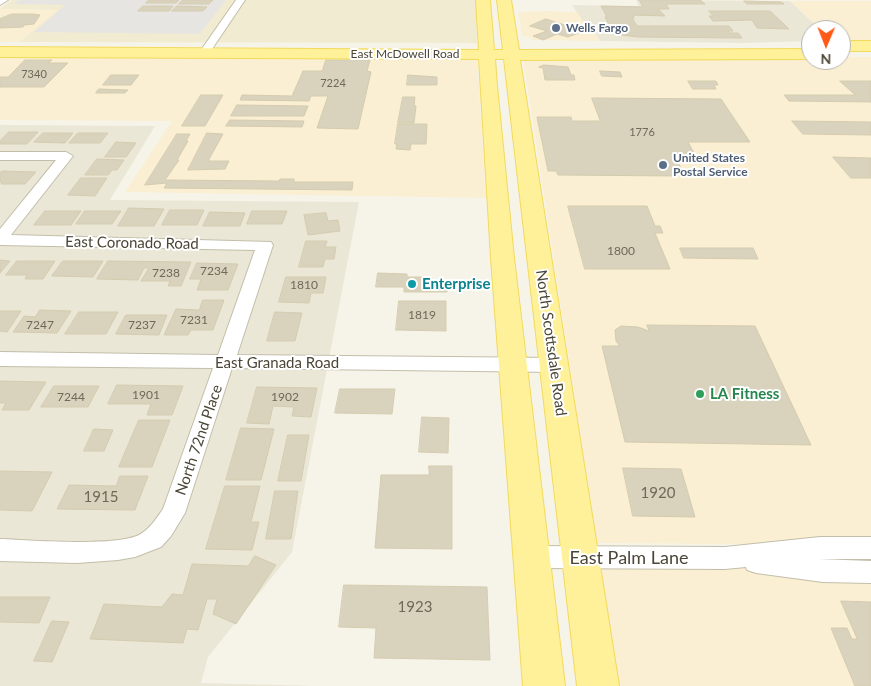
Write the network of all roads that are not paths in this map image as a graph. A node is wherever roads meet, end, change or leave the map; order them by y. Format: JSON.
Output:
{"nodes":[{"id":1,"x":4,"y":0,"type":"edge"},
{"id":2,"x":241,"y":0,"type":"edge"},
{"id":3,"x":484,"y":0,"type":"edge"},
{"id":4,"x":504,"y":0,"type":"edge"},
{"id":5,"x":0,"y":2,"type":"edge"},
{"id":6,"x":0,"y":44,"type":"edge"},
{"id":7,"x":851,"y":46,"type":"edge"},
{"id":8,"x":871,"y":46,"type":"edge"},
{"id":9,"x":801,"y":47,"type":"edge"},
{"id":10,"x":208,"y":49,"type":"junction"},
{"id":11,"x":498,"y":50,"type":"junction"},
{"id":12,"x":767,"y":50,"type":"junction"},
{"id":13,"x":0,"y":52,"type":"edge"},
{"id":14,"x":801,"y":53,"type":"edge"},
{"id":15,"x":851,"y":54,"type":"edge"},
{"id":16,"x":871,"y":54,"type":"edge"},
{"id":17,"x":0,"y":156,"type":"edge"},
{"id":18,"x":66,"y":156,"type":"joint"},
{"id":19,"x":0,"y":240,"type":"edge"},
{"id":20,"x":265,"y":245,"type":"joint"},
{"id":21,"x":0,"y":359,"type":"edge"},
{"id":22,"x":226,"y":362,"type":"junction"},
{"id":23,"x":514,"y":364,"type":"junction"},
{"id":24,"x":555,"y":365,"type":"junction"},
{"id":25,"x":871,"y":548,"type":"edge"},
{"id":26,"x":0,"y":550,"type":"edge"},
{"id":27,"x":533,"y":557,"type":"junction"},
{"id":28,"x":579,"y":558,"type":"junction"},
{"id":29,"x":725,"y":558,"type":"junction"},
{"id":30,"x":871,"y":572,"type":"edge"},
{"id":31,"x":544,"y":686,"type":"edge"},
{"id":32,"x":598,"y":686,"type":"edge"}],
"edges":[{"from":1,"to":5,"type":"street"},
{"from":2,"to":10,"type":"street"},
{"from":3,"to":11,"type":"main road","name":"North Scottsdale Road"},
{"from":4,"to":11,"type":"main road","name":"North Scottsdale Road"},
{"from":6,"to":10,"type":"main road","name":"East McDowell Road"},
{"from":7,"to":8,"type":"main road"},
{"from":9,"to":12,"type":"main road","name":"East McDowell Road"},
{"from":10,"to":11,"type":"main road","name":"East McDowell Road"},
{"from":10,"to":13,"type":"main road","name":"East McDowell Road"},
{"from":11,"to":12,"type":"main road","name":"East McDowell Road"},
{"from":11,"to":23,"type":"main road","name":"North Scottsdale Road"},
{"from":11,"to":24,"type":"main road","name":"North Scottsdale Road"},
{"from":12,"to":14,"type":"main road","name":"East McDowell Road"},
{"from":15,"to":16,"type":"main road"},
{"from":17,"to":18,"type":"street"},
{"from":18,"to":19,"type":"street"},
{"from":19,"to":20,"type":"street","name":"East Coronado Road"},
{"from":20,"to":22,"type":"street","name":"North 72nd Place"},
{"from":21,"to":22,"type":"street","name":"East Granada Road"},
{"from":22,"to":23,"type":"street","name":"East Granada Road"},
{"from":22,"to":26,"type":"street","name":"North 72nd Place"},
{"from":23,"to":24,"type":"street","name":"East Granada Road"},
{"from":23,"to":27,"type":"main road","name":"North Scottsdale Road"},
{"from":24,"to":28,"type":"main road","name":"North Scottsdale Road"},
{"from":25,"to":29,"type":"street","name":"East Palm Lane"},
{"from":27,"to":28,"type":"street","name":"East Palm Lane"},
{"from":27,"to":31,"type":"main road","name":"North Scottsdale Road"},
{"from":28,"to":29,"type":"street","name":"East Palm Lane"},
{"from":28,"to":32,"type":"main road","name":"North Scottsdale Road"},
{"from":29,"to":30,"type":"street","name":"East Palm Lane"}]}
